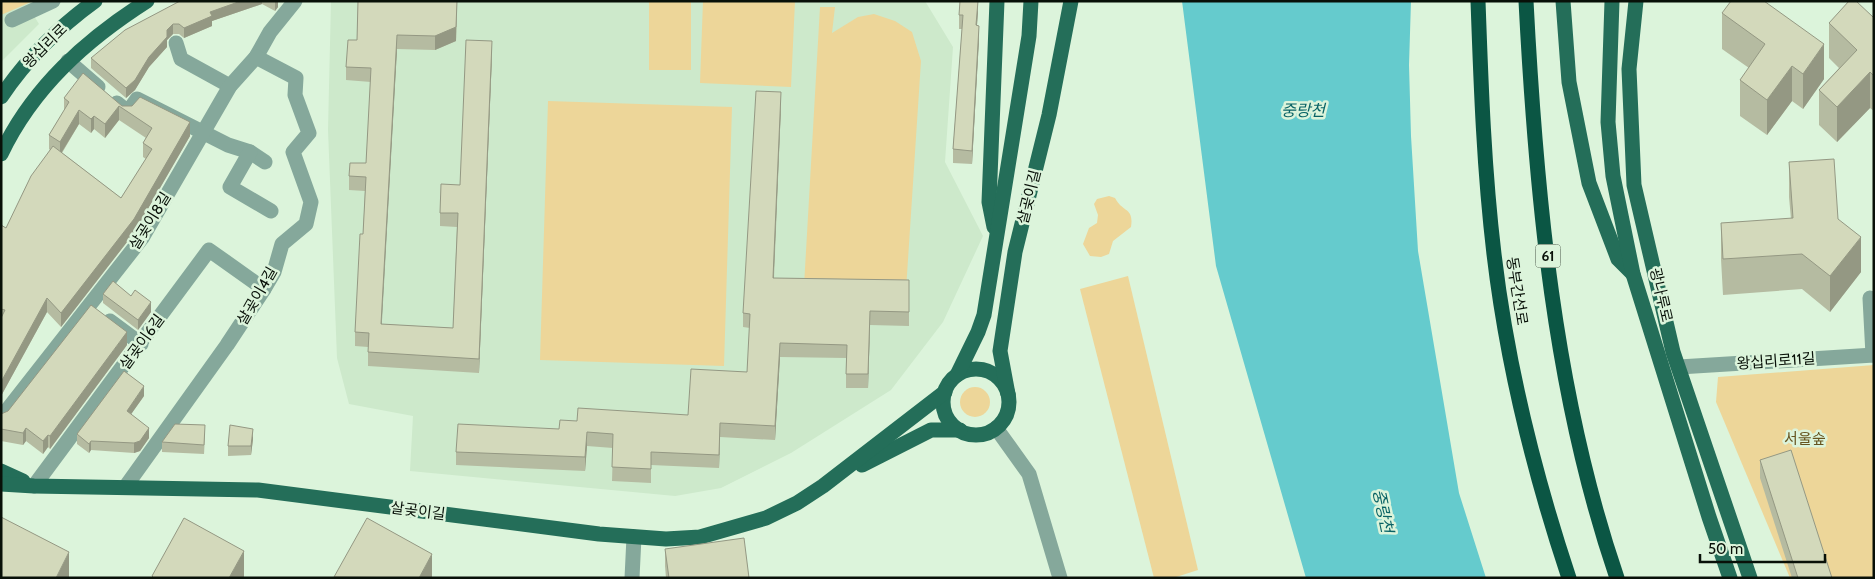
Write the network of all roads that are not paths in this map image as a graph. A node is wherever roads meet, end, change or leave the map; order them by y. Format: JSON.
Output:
{"nodes":[{"id":1,"x":53,"y":1,"type":"edge"},
{"id":2,"x":95,"y":1,"type":"edge"},
{"id":3,"x":146,"y":1,"type":"edge"},
{"id":4,"x":295,"y":1,"type":"edge"},
{"id":5,"x":997,"y":1,"type":"edge"},
{"id":6,"x":1031,"y":1,"type":"edge"},
{"id":7,"x":1071,"y":1,"type":"edge"},
{"id":8,"x":1478,"y":1,"type":"edge"},
{"id":9,"x":1526,"y":1,"type":"edge"},
{"id":10,"x":1563,"y":1,"type":"edge"},
{"id":11,"x":1612,"y":1,"type":"edge"},
{"id":12,"x":1636,"y":1,"type":"edge"},
{"id":13,"x":12,"y":20,"type":"dead end"},
{"id":14,"x":176,"y":43,"type":"dead end"},
{"id":15,"x":256,"y":58,"type":"junction"},
{"id":16,"x":68,"y":61,"type":"junction"},
{"id":17,"x":230,"y":86,"type":"junction"},
{"id":18,"x":1,"y":97,"type":"edge"},
{"id":19,"x":203,"y":132,"type":"junction"},
{"id":20,"x":250,"y":152,"type":"junction"},
{"id":21,"x":1,"y":154,"type":"edge"},
{"id":22,"x":265,"y":162,"type":"dead end"},
{"id":23,"x":271,"y":212,"type":"dead end"},
{"id":24,"x":997,"y":237,"type":"junction"},
{"id":25,"x":1015,"y":252,"type":"junction"},
{"id":26,"x":1633,"y":274,"type":"junction"},
{"id":27,"x":264,"y":289,"type":"junction"},
{"id":28,"x":1870,"y":298,"type":"dead end"},
{"id":29,"x":90,"y":306,"type":"junction"},
{"id":30,"x":141,"y":344,"type":"junction"},
{"id":31,"x":1874,"y":355,"type":"edge"},
{"id":32,"x":1678,"y":367,"type":"junction"},
{"id":33,"x":957,"y":375,"type":"junction"},
{"id":34,"x":945,"y":392,"type":"junction"},
{"id":35,"x":1008,"y":394,"type":"junction"},
{"id":36,"x":1,"y":418,"type":"edge"},
{"id":37,"x":996,"y":428,"type":"junction"},
{"id":38,"x":960,"y":430,"type":"junction"},
{"id":39,"x":1,"y":471,"type":"edge"},
{"id":40,"x":1,"y":484,"type":"edge"},
{"id":41,"x":34,"y":486,"type":"junction"},
{"id":42,"x":126,"y":486,"type":"junction"},
{"id":43,"x":823,"y":486,"type":"junction"},
{"id":44,"x":1,"y":495,"type":"edge"},
{"id":45,"x":634,"y":537,"type":"junction"},
{"id":46,"x":632,"y":578,"type":"edge"},
{"id":47,"x":1060,"y":578,"type":"edge"},
{"id":48,"x":1569,"y":578,"type":"edge"},
{"id":49,"x":1617,"y":578,"type":"edge"},
{"id":50,"x":1730,"y":578,"type":"edge"},
{"id":51,"x":1750,"y":578,"type":"edge"}],
"edges":[{"from":1,"to":13,"type":"street"},
{"from":2,"to":18,"type":"main road","name":"왕십리로"},
{"from":3,"to":16,"type":"main road","name":"왕십리로"},
{"from":4,"to":15,"type":"street","name":"살곶이8길"},
{"from":5,"to":24,"type":"main road"},
{"from":6,"to":24,"type":"main road","name":"살곶이길"},
{"from":7,"to":25,"type":"main road","name":"살곶이길"},
{"from":8,"to":48,"type":"highway","name":"동부간선로"},
{"from":9,"to":49,"type":"highway","number":"61"},
{"from":10,"to":26,"type":"main road"},
{"from":11,"to":26,"type":"main road","name":"광나루로"},
{"from":12,"to":32,"type":"main road","name":"광나루로"},
{"from":14,"to":17,"type":"street"},
{"from":15,"to":17,"type":"street","name":"살곶이8길"},
{"from":15,"to":27,"type":"street","name":"살곶이4길"},
{"from":16,"to":19,"type":"street","name":"왕십리로"},
{"from":16,"to":21,"type":"main road","name":"왕십리로"},
{"from":17,"to":19,"type":"street","name":"살곶이8길"},
{"from":19,"to":20,"type":"street"},
{"from":19,"to":29,"type":"street","name":"살곶이8길"},
{"from":20,"to":22,"type":"street"},
{"from":20,"to":23,"type":"street"},
{"from":24,"to":25,"type":"main road"},
{"from":24,"to":33,"type":"main road","name":"살곶이길"},
{"from":25,"to":35,"type":"main road","name":"살곶이길"},
{"from":26,"to":50,"type":"main road","name":"광나루로"},
{"from":27,"to":30,"type":"street","name":"살곶이6길"},
{"from":27,"to":42,"type":"street","name":"살곶이4길"},
{"from":28,"to":31,"type":"street"},
{"from":29,"to":30,"type":"street"},
{"from":29,"to":36,"type":"street","name":"살곶이8길"},
{"from":30,"to":41,"type":"street","name":"살곶이6길"},
{"from":31,"to":32,"type":"street","name":"왕십리로11길"},
{"from":32,"to":51,"type":"main road","name":"광나루로"},
{"from":33,"to":34,"type":"main road"},
{"from":33,"to":35,"type":"main road"},
{"from":34,"to":38,"type":"main road"},
{"from":34,"to":43,"type":"main road","name":"살곶이길"},
{"from":35,"to":37,"type":"main road"},
{"from":37,"to":38,"type":"main road"},
{"from":37,"to":47,"type":"street"},
{"from":38,"to":43,"type":"main road","name":"살곶이길"},
{"from":39,"to":41,"type":"main road"},
{"from":40,"to":41,"type":"main road","name":"살곶이길"},
{"from":41,"to":42,"type":"main road","name":"살곶이길"},
{"from":41,"to":44,"type":"main road"},
{"from":42,"to":45,"type":"main road","name":"살곶이길"},
{"from":43,"to":45,"type":"main road","name":"살곶이길"},
{"from":45,"to":46,"type":"street"}]}
